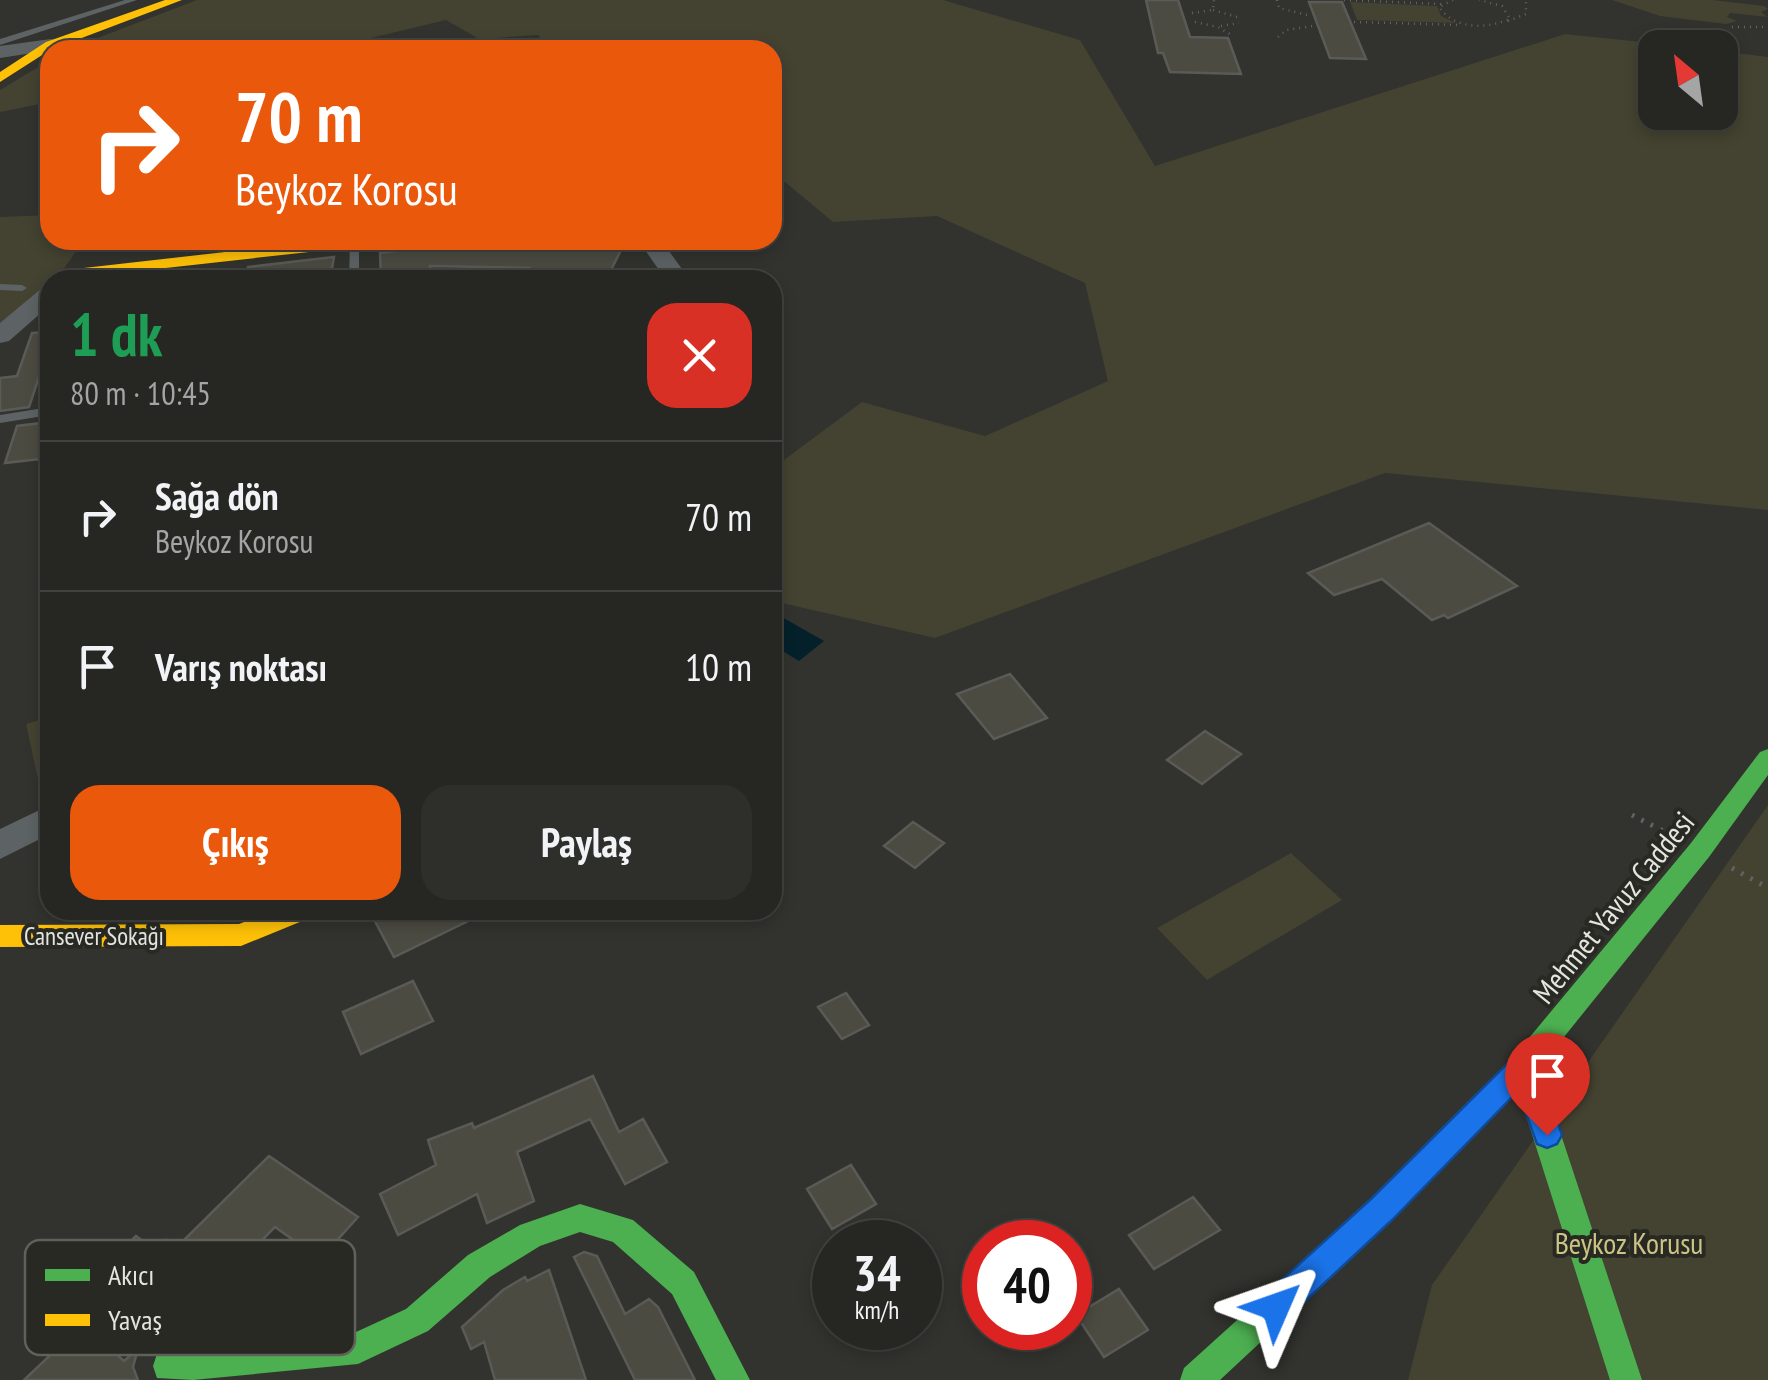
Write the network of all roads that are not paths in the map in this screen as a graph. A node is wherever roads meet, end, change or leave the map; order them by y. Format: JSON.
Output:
{"nodes":[{"id":1,"x":133,"y":0,"type":"edge"},
{"id":2,"x":176,"y":0,"type":"edge"},
{"id":3,"x":67,"y":40,"type":"edge"},
{"id":4,"x":0,"y":42,"type":"edge"},
{"id":5,"x":40,"y":47,"type":"edge"},
{"id":6,"x":0,"y":52,"type":"edge"},
{"id":7,"x":40,"y":53,"type":"edge"},
{"id":8,"x":0,"y":78,"type":"edge"},
{"id":9,"x":285,"y":250,"type":"edge"},
{"id":10,"x":659,"y":250,"type":"edge"},
{"id":11,"x":111,"y":270,"type":"edge"},
{"id":12,"x":674,"y":270,"type":"edge"},
{"id":13,"x":0,"y":286,"type":"edge"},
{"id":14,"x":22,"y":288,"type":"dead end"},
{"id":15,"x":40,"y":302,"type":"edge"},
{"id":16,"x":0,"y":336,"type":"edge"},
{"id":17,"x":40,"y":413,"type":"edge"},
{"id":18,"x":0,"y":419,"type":"edge"},
{"id":19,"x":1768,"y":758,"type":"edge"},
{"id":20,"x":40,"y":823,"type":"edge"},
{"id":21,"x":0,"y":845,"type":"edge"},
{"id":22,"x":278,"y":920,"type":"edge"},
{"id":23,"x":0,"y":936,"type":"edge"},
{"id":24,"x":1524,"y":1065,"type":"junction"},
{"id":25,"x":355,"y":1348,"type":"edge"},
{"id":26,"x":284,"y":1355,"type":"edge"},
{"id":27,"x":169,"y":1366,"type":"dead end"},
{"id":28,"x":734,"y":1380,"type":"edge"},
{"id":29,"x":1196,"y":1380,"type":"edge"},
{"id":30,"x":1626,"y":1380,"type":"edge"}],
"edges":[{"from":1,"to":4,"type":"lane"},
{"from":2,"to":3,"type":"street"},
{"from":5,"to":6,"type":"street"},
{"from":7,"to":8,"type":"street"},
{"from":9,"to":11,"type":"street"},
{"from":10,"to":12,"type":"street"},
{"from":13,"to":14,"type":"lane"},
{"from":15,"to":16,"type":"street"},
{"from":17,"to":18,"type":"lane"},
{"from":19,"to":24,"type":"street","name":"Mehmet Yavuz Caddesi"},
{"from":20,"to":21,"type":"street"},
{"from":22,"to":23,"type":"street","name":"Cansever Sokağı"},
{"from":24,"to":29,"type":"street","name":"Mehmet Yavuz Caddesi"},
{"from":24,"to":30,"type":"street"},
{"from":25,"to":28,"type":"street"},
{"from":26,"to":27,"type":"street"}]}
